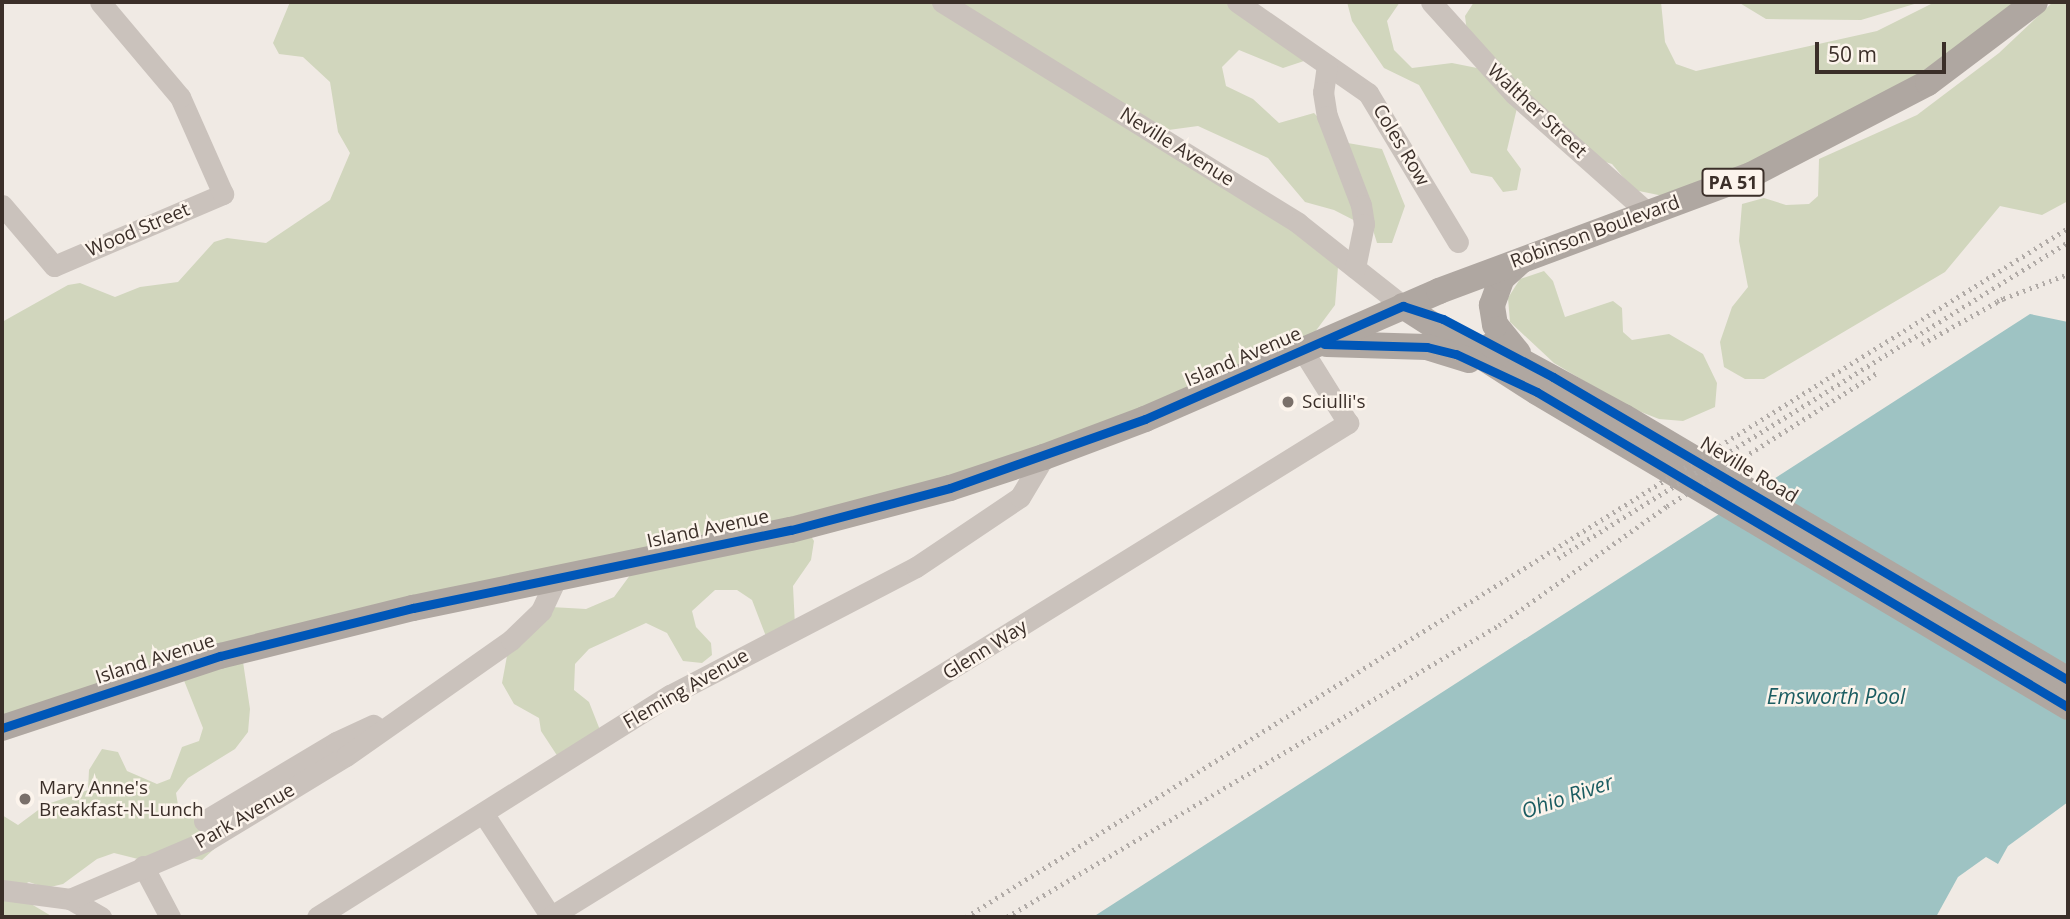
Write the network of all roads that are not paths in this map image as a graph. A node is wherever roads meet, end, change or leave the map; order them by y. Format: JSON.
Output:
{"nodes":[{"id":1,"x":100,"y":2,"type":"edge"},
{"id":2,"x":942,"y":2,"type":"edge"},
{"id":3,"x":1237,"y":2,"type":"edge"},
{"id":4,"x":1431,"y":2,"type":"edge"},
{"id":5,"x":2035,"y":2,"type":"edge"},
{"id":6,"x":1327,"y":65,"type":"junction"},
{"id":7,"x":2,"y":205,"type":"edge"},
{"id":8,"x":1649,"y":214,"type":"junction"},
{"id":9,"x":1458,"y":242,"type":"dead end"},
{"id":10,"x":1533,"y":254,"type":"junction"},
{"id":11,"x":1354,"y":268,"type":"junction"},
{"id":12,"x":1403,"y":306,"type":"junction"},
{"id":13,"x":1310,"y":348,"type":"junction"},
{"id":14,"x":1532,"y":366,"type":"junction"},
{"id":15,"x":1537,"y":392,"type":"junction"},
{"id":16,"x":1617,"y":425,"type":"junction"},
{"id":17,"x":1044,"y":457,"type":"junction"},
{"id":18,"x":556,"y":579,"type":"junction"},
{"id":19,"x":2068,"y":680,"type":"edge"},
{"id":20,"x":2068,"y":707,"type":"edge"},
{"id":21,"x":407,"y":710,"type":"junction"},
{"id":22,"x":2,"y":728,"type":"edge"},
{"id":23,"x":483,"y":813,"type":"junction"},
{"id":24,"x":204,"y":821,"type":"dead end"},
{"id":25,"x":143,"y":866,"type":"junction"},
{"id":26,"x":2,"y":890,"type":"edge"},
{"id":27,"x":70,"y":899,"type":"junction"},
{"id":28,"x":102,"y":917,"type":"edge"},
{"id":29,"x":170,"y":917,"type":"edge"},
{"id":30,"x":317,"y":917,"type":"edge"},
{"id":31,"x":550,"y":917,"type":"edge"}],
"edges":[{"from":1,"to":7,"type":"street","name":"Wood Street"},
{"from":2,"to":11,"type":"street","name":"Neville Avenue"},
{"from":3,"to":6,"type":"street","name":"Coles Row"},
{"from":4,"to":8,"type":"street","name":"Walther Street"},
{"from":5,"to":8,"type":"main road","name":"Robinson Boulevard","number":"PA 51"},
{"from":6,"to":9,"type":"street","name":"Coles Row"},
{"from":6,"to":11,"type":"street"},
{"from":8,"to":10,"type":"main road","name":"Robinson Boulevard","number":"PA 51"},
{"from":10,"to":12,"type":"main road","name":"Robinson Boulevard","number":"PA 51"},
{"from":10,"to":14,"type":"main road"},
{"from":11,"to":12,"type":"street","name":"Neville Avenue"},
{"from":12,"to":13,"type":"main road","name":"Island Avenue","number":"PA 51"},
{"from":12,"to":14,"type":"main road","name":"Neville Road"},
{"from":12,"to":15,"type":"main road","name":"Neville Road"},
{"from":13,"to":15,"type":"main road"},
{"from":13,"to":17,"type":"main road","name":"Island Avenue","number":"PA 51"},
{"from":13,"to":31,"type":"street","name":"Glenn Way"},
{"from":14,"to":16,"type":"main road","name":"Neville Road"},
{"from":15,"to":16,"type":"main road","name":"Neville Road"},
{"from":16,"to":19,"type":"main road","name":"Neville Road"},
{"from":16,"to":20,"type":"main road","name":"Neville Road"},
{"from":17,"to":18,"type":"main road","name":"Island Avenue","number":"PA 51"},
{"from":17,"to":23,"type":"street","name":"Fleming Avenue"},
{"from":18,"to":21,"type":"street","name":"Park Avenue"},
{"from":18,"to":22,"type":"main road","name":"Island Avenue","number":"PA 51"},
{"from":21,"to":24,"type":"street","name":"Park Avenue"},
{"from":21,"to":25,"type":"street","name":"Park Avenue"},
{"from":23,"to":30,"type":"street","name":"Fleming Avenue"},
{"from":23,"to":31,"type":"street"},
{"from":25,"to":27,"type":"street","name":"Park Avenue"},
{"from":25,"to":29,"type":"street"},
{"from":26,"to":27,"type":"street"},
{"from":27,"to":28,"type":"street"}]}
